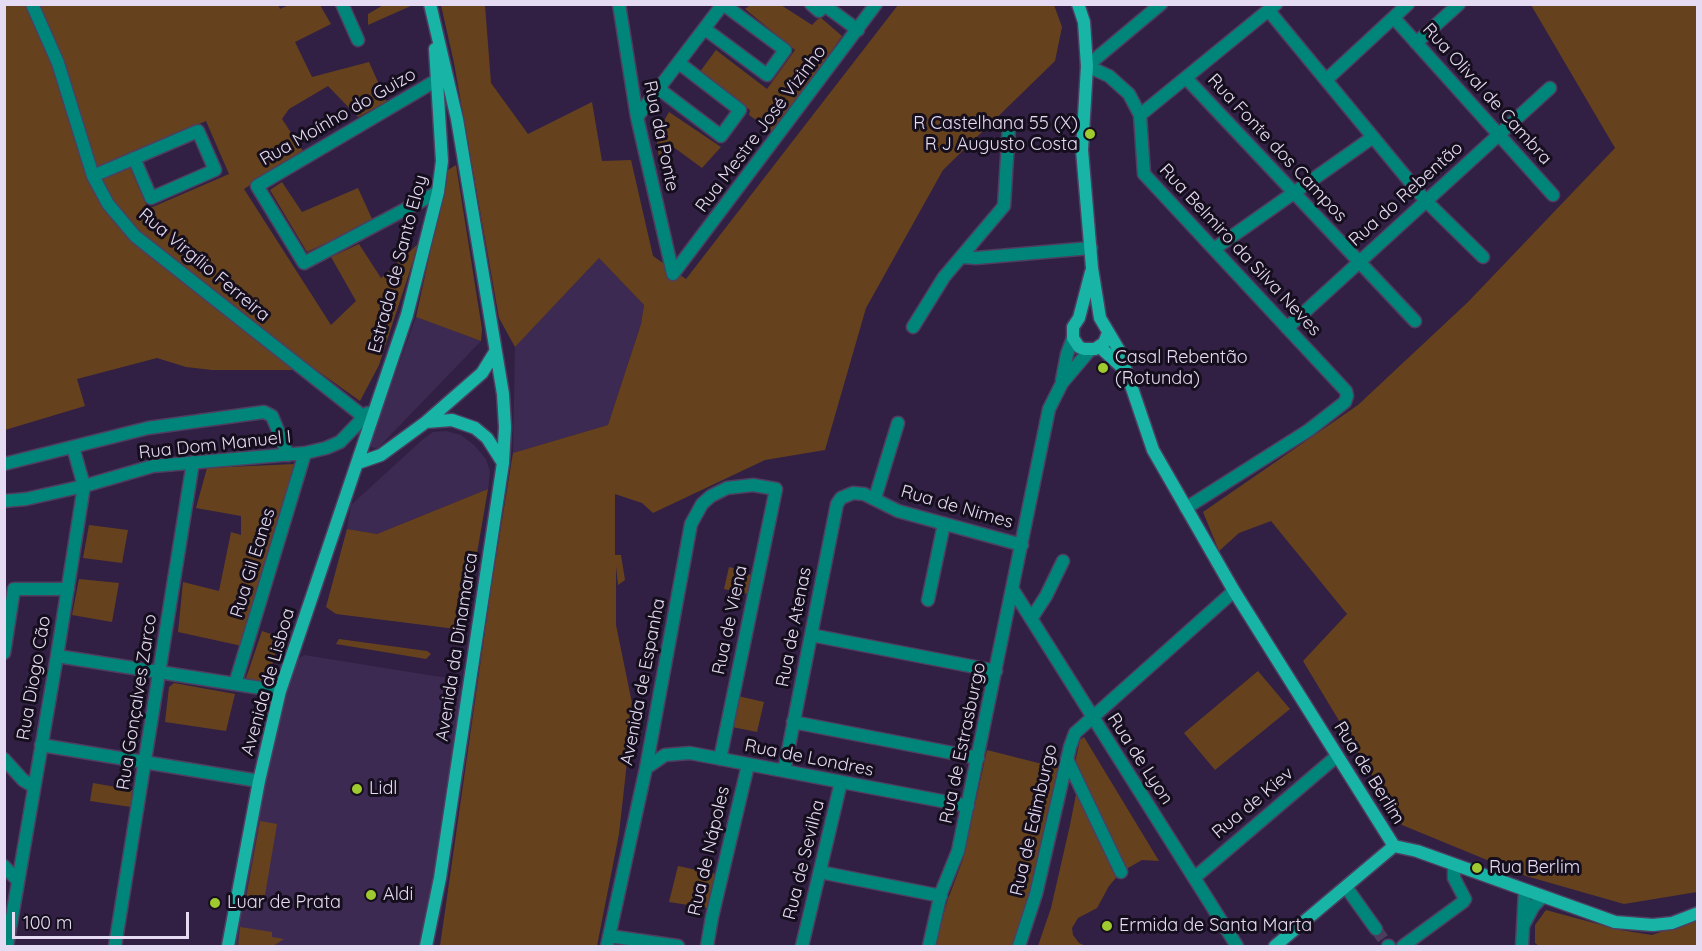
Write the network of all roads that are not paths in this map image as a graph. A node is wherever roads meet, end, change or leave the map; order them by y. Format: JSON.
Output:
{"nodes":[{"id":1,"x":32,"y":4,"type":"edge"},
{"id":2,"x":342,"y":4,"type":"edge"},
{"id":3,"x":430,"y":4,"type":"edge"},
{"id":4,"x":619,"y":4,"type":"edge"},
{"id":5,"x":723,"y":4,"type":"edge"},
{"id":6,"x":811,"y":4,"type":"edge"},
{"id":7,"x":876,"y":4,"type":"edge"},
{"id":8,"x":1078,"y":4,"type":"edge"},
{"id":9,"x":1161,"y":4,"type":"edge"},
{"id":10,"x":1408,"y":4,"type":"edge"},
{"id":11,"x":1459,"y":4,"type":"edge"},
{"id":12,"x":824,"y":5,"type":"edge"},
{"id":13,"x":1273,"y":8,"type":"edge"},
{"id":14,"x":1394,"y":18,"type":"junction"},
{"id":15,"x":434,"y":27,"type":"junction"},
{"id":16,"x":705,"y":29,"type":"junction"},
{"id":17,"x":858,"y":30,"type":"junction"},
{"id":18,"x":358,"y":40,"type":"dead end"},
{"id":19,"x":1416,"y":43,"type":"junction"},
{"id":20,"x":679,"y":63,"type":"junction"},
{"id":21,"x":1087,"y":66,"type":"junction"},
{"id":22,"x":1186,"y":78,"type":"junction"},
{"id":23,"x":437,"y":80,"type":"junction"},
{"id":24,"x":1326,"y":80,"type":"junction"},
{"id":25,"x":1550,"y":88,"type":"dead end"},
{"id":26,"x":659,"y":89,"type":"junction"},
{"id":27,"x":1140,"y":115,"type":"junction"},
{"id":28,"x":637,"y":117,"type":"junction"},
{"id":29,"x":1009,"y":126,"type":"dead end"},
{"id":30,"x":1498,"y":134,"type":"junction"},
{"id":31,"x":1373,"y":137,"type":"junction"},
{"id":32,"x":134,"y":158,"type":"junction"},
{"id":33,"x":93,"y":176,"type":"junction"},
{"id":34,"x":438,"y":192,"type":"junction"},
{"id":35,"x":1294,"y":193,"type":"junction"},
{"id":36,"x":1553,"y":195,"type":"dead end"},
{"id":37,"x":1425,"y":200,"type":"junction"},
{"id":38,"x":1091,"y":248,"type":"junction"},
{"id":39,"x":1214,"y":249,"type":"junction"},
{"id":40,"x":963,"y":257,"type":"junction"},
{"id":41,"x":1483,"y":257,"type":"dead end"},
{"id":42,"x":1359,"y":261,"type":"junction"},
{"id":43,"x":1092,"y":268,"type":"junction"},
{"id":44,"x":674,"y":274,"type":"joint"},
{"id":45,"x":1079,"y":318,"type":"junction"},
{"id":46,"x":1100,"y":318,"type":"junction"},
{"id":47,"x":1415,"y":321,"type":"dead end"},
{"id":48,"x":913,"y":327,"type":"dead end"},
{"id":49,"x":1287,"y":328,"type":"junction"},
{"id":50,"x":1108,"y":333,"type":"junction"},
{"id":51,"x":1073,"y":338,"type":"junction"},
{"id":52,"x":1095,"y":349,"type":"junction"},
{"id":53,"x":495,"y":352,"type":"junction"},
{"id":54,"x":1125,"y":370,"type":"junction"},
{"id":55,"x":1062,"y":383,"type":"junction"},
{"id":56,"x":378,"y":402,"type":"junction"},
{"id":57,"x":364,"y":417,"type":"junction"},
{"id":58,"x":426,"y":422,"type":"junction"},
{"id":59,"x":898,"y":423,"type":"dead end"},
{"id":60,"x":368,"y":434,"type":"joint"},
{"id":61,"x":73,"y":447,"type":"junction"},
{"id":62,"x":305,"y":453,"type":"junction"},
{"id":63,"x":288,"y":454,"type":"junction"},
{"id":64,"x":193,"y":462,"type":"junction"},
{"id":65,"x":358,"y":463,"type":"junction"},
{"id":66,"x":504,"y":463,"type":"junction"},
{"id":67,"x":4,"y":464,"type":"edge"},
{"id":68,"x":84,"y":486,"type":"junction"},
{"id":69,"x":776,"y":489,"type":"joint"},
{"id":70,"x":848,"y":495,"type":"joint"},
{"id":71,"x":875,"y":498,"type":"junction"},
{"id":72,"x":4,"y":501,"type":"edge"},
{"id":73,"x":1186,"y":508,"type":"junction"},
{"id":74,"x":944,"y":524,"type":"junction"},
{"id":75,"x":1022,"y":545,"type":"junction"},
{"id":76,"x":1063,"y":561,"type":"dead end"},
{"id":77,"x":68,"y":588,"type":"junction"},
{"id":78,"x":9,"y":589,"type":"edge"},
{"id":79,"x":1013,"y":590,"type":"junction"},
{"id":80,"x":1234,"y":591,"type":"junction"},
{"id":81,"x":928,"y":600,"type":"dead end"},
{"id":82,"x":1031,"y":619,"type":"junction"},
{"id":83,"x":811,"y":635,"type":"junction"},
{"id":84,"x":4,"y":653,"type":"edge"},
{"id":85,"x":57,"y":656,"type":"junction"},
{"id":86,"x":996,"y":671,"type":"junction"},
{"id":87,"x":160,"y":672,"type":"junction"},
{"id":88,"x":235,"y":684,"type":"junction"},
{"id":89,"x":280,"y":691,"type":"junction"},
{"id":90,"x":1092,"y":717,"type":"junction"},
{"id":91,"x":793,"y":722,"type":"junction"},
{"id":92,"x":41,"y":745,"type":"junction"},
{"id":93,"x":1337,"y":756,"type":"junction"},
{"id":94,"x":978,"y":758,"type":"junction"},
{"id":95,"x":4,"y":759,"type":"edge"},
{"id":96,"x":720,"y":759,"type":"junction"},
{"id":97,"x":1067,"y":759,"type":"junction"},
{"id":98,"x":145,"y":762,"type":"junction"},
{"id":99,"x":748,"y":765,"type":"junction"},
{"id":100,"x":646,"y":768,"type":"junction"},
{"id":101,"x":784,"y":771,"type":"junction"},
{"id":102,"x":259,"y":781,"type":"junction"},
{"id":103,"x":841,"y":782,"type":"junction"},
{"id":104,"x":33,"y":786,"type":"junction"},
{"id":105,"x":968,"y":806,"type":"junction"},
{"id":106,"x":1394,"y":846,"type":"junction"},
{"id":107,"x":1454,"y":865,"type":"junction"},
{"id":108,"x":4,"y":866,"type":"edge"},
{"id":109,"x":820,"y":872,"type":"junction"},
{"id":110,"x":1121,"y":872,"type":"dead end"},
{"id":111,"x":1194,"y":878,"type":"junction"},
{"id":112,"x":18,"y":881,"type":"junction"},
{"id":113,"x":1346,"y":887,"type":"junction"},
{"id":114,"x":1525,"y":891,"type":"junction"},
{"id":115,"x":940,"y":896,"type":"junction"},
{"id":116,"x":1542,"y":897,"type":"junction"},
{"id":117,"x":1698,"y":914,"type":"edge"},
{"id":118,"x":1524,"y":925,"type":"junction"},
{"id":119,"x":1376,"y":929,"type":"tunnel mouth"},
{"id":120,"x":608,"y":941,"type":"edge"},
{"id":121,"x":1523,"y":945,"type":"edge"},
{"id":122,"x":7,"y":946,"type":"edge"},
{"id":123,"x":115,"y":946,"type":"edge"},
{"id":124,"x":228,"y":946,"type":"edge"},
{"id":125,"x":426,"y":946,"type":"edge"},
{"id":126,"x":678,"y":946,"type":"edge"},
{"id":127,"x":707,"y":946,"type":"edge"},
{"id":128,"x":802,"y":946,"type":"edge"},
{"id":129,"x":929,"y":946,"type":"edge"},
{"id":130,"x":1020,"y":946,"type":"edge"},
{"id":131,"x":1237,"y":946,"type":"edge"},
{"id":132,"x":1275,"y":946,"type":"edge"},
{"id":133,"x":1403,"y":946,"type":"edge"}],
"edges":[{"from":1,"to":33,"type":"street","name":"Rua Virgílio Ferreira"},
{"from":2,"to":18,"type":"street"},
{"from":3,"to":15,"type":"main road","name":"Estrada de Santo Eloy"},
{"from":4,"to":28,"type":"street","name":"Rua da Ponte"},
{"from":5,"to":16,"type":"street"},
{"from":5,"to":16,"type":"street"},
{"from":6,"to":12,"type":"street"},
{"from":7,"to":17,"type":"street","name":"Rua Mestre José Vizinho"},
{"from":8,"to":21,"type":"main road"},
{"from":9,"to":21,"type":"street"},
{"from":10,"to":14,"type":"street"},
{"from":11,"to":19,"type":"street"},
{"from":12,"to":17,"type":"street"},
{"from":13,"to":22,"type":"street"},
{"from":13,"to":24,"type":"street"},
{"from":14,"to":19,"type":"street","name":"Rua Olival de Cambra"},
{"from":14,"to":24,"type":"street"},
{"from":15,"to":23,"type":"main road","name":"Estrada de Santo Eloy"},
{"from":15,"to":53,"type":"main road","name":"Estrada de Santo Eloy"},
{"from":16,"to":20,"type":"street"},
{"from":17,"to":44,"type":"street","name":"Rua Mestre José Vizinho"},
{"from":19,"to":30,"type":"street","name":"Rua Olival de Cambra"},
{"from":20,"to":26,"type":"street"},
{"from":20,"to":26,"type":"street"},
{"from":21,"to":27,"type":"street","name":"Rua Belmiro da Silva Neves"},
{"from":21,"to":38,"type":"main road"},
{"from":22,"to":27,"type":"street"},
{"from":22,"to":35,"type":"street","name":"Rua Fonte dos Campos"},
{"from":23,"to":34,"type":"main road","name":"Estrada de Santo Eloy"},
{"from":23,"to":34,"type":"street","name":"Rua Moínho do Guizo"},
{"from":24,"to":31,"type":"street"},
{"from":25,"to":30,"type":"street","name":"Rua do Rebentão"},
{"from":26,"to":28,"type":"street"},
{"from":27,"to":39,"type":"street","name":"Rua Belmiro da Silva Neves"},
{"from":28,"to":44,"type":"street","name":"Rua da Ponte"},
{"from":29,"to":40,"type":"street"},
{"from":30,"to":36,"type":"street","name":"Rua Olival de Cambra"},
{"from":30,"to":37,"type":"street","name":"Rua do Rebentão"},
{"from":31,"to":35,"type":"street"},
{"from":31,"to":37,"type":"street"},
{"from":32,"to":32,"type":"street"},
{"from":32,"to":33,"type":"street"},
{"from":33,"to":57,"type":"street","name":"Rua Virgílio Ferreira"},
{"from":34,"to":56,"type":"main road","name":"Estrada de Santo Eloy"},
{"from":35,"to":39,"type":"street"},
{"from":35,"to":42,"type":"street","name":"Rua Fonte dos Campos"},
{"from":37,"to":41,"type":"street"},
{"from":37,"to":42,"type":"street","name":"Rua do Rebentão"},
{"from":38,"to":40,"type":"street"},
{"from":38,"to":43,"type":"main road"},
{"from":39,"to":49,"type":"street","name":"Rua Belmiro da Silva Neves"},
{"from":40,"to":48,"type":"street"},
{"from":42,"to":47,"type":"street","name":"Rua Fonte dos Campos"},
{"from":42,"to":49,"type":"street","name":"Rua do Rebentão"},
{"from":43,"to":45,"type":"main road"},
{"from":43,"to":46,"type":"main road"},
{"from":45,"to":46,"type":"main road"},
{"from":45,"to":51,"type":"main road"},
{"from":46,"to":50,"type":"main road"},
{"from":49,"to":73,"type":"street","name":"Rua Belmiro da Silva Neves"},
{"from":50,"to":52,"type":"main road"},
{"from":50,"to":54,"type":"main road","name":"Rua de Berlim"},
{"from":51,"to":52,"type":"main road"},
{"from":51,"to":55,"type":"street"},
{"from":52,"to":54,"type":"main road"},
{"from":52,"to":55,"type":"street"},
{"from":53,"to":58,"type":"main road"},
{"from":53,"to":66,"type":"main road","name":"Avenida da Dinamarca"},
{"from":54,"to":73,"type":"main road","name":"Rua de Berlim"},
{"from":55,"to":75,"type":"street","name":"Rua de Estrasburgo"},
{"from":56,"to":57,"type":"street","name":"Rua Dom Manuel I"},
{"from":56,"to":60,"type":"main road","name":"Estrada de Santo Eloy"},
{"from":57,"to":62,"type":"street","name":"Rua Dom Manuel I"},
{"from":58,"to":65,"type":"main road"},
{"from":58,"to":66,"type":"main road"},
{"from":59,"to":71,"type":"street"},
{"from":60,"to":65,"type":"main road","name":"Avenida de Lisboa"},
{"from":61,"to":63,"type":"street"},
{"from":61,"to":67,"type":"street"},
{"from":61,"to":68,"type":"street"},
{"from":62,"to":63,"type":"street","name":"Rua Dom Manuel I"},
{"from":62,"to":88,"type":"street","name":"Rua Gil Eanes"},
{"from":63,"to":64,"type":"street","name":"Rua Dom Manuel I"},
{"from":64,"to":68,"type":"street","name":"Rua Dom Manuel I"},
{"from":64,"to":87,"type":"street","name":"Rua Gonçalves Zarco"},
{"from":65,"to":89,"type":"main road","name":"Avenida de Lisboa"},
{"from":66,"to":125,"type":"main road","name":"Avenida da Dinamarca"},
{"from":68,"to":72,"type":"street","name":"Rua Dom Manuel I"},
{"from":68,"to":77,"type":"street","name":"Rua Diogo Cão"},
{"from":69,"to":96,"type":"street","name":"Rua de Viena"},
{"from":69,"to":100,"type":"street","name":"Avenida de Espanha"},
{"from":70,"to":71,"type":"street","name":"Rua de Nimes"},
{"from":70,"to":83,"type":"street","name":"Rua de Atenas"},
{"from":71,"to":74,"type":"street","name":"Rua de Nimes"},
{"from":73,"to":80,"type":"main road","name":"Rua de Berlim"},
{"from":74,"to":75,"type":"street","name":"Rua de Nimes"},
{"from":74,"to":81,"type":"street"},
{"from":75,"to":79,"type":"street","name":"Rua de Estrasburgo"},
{"from":76,"to":82,"type":"street"},
{"from":77,"to":78,"type":"street"},
{"from":77,"to":85,"type":"street","name":"Rua Diogo Cão"},
{"from":78,"to":84,"type":"street"},
{"from":79,"to":82,"type":"street","name":"Rua de Lyon"},
{"from":79,"to":86,"type":"street","name":"Rua de Estrasburgo"},
{"from":80,"to":90,"type":"street","name":"Rua de Edimburgo"},
{"from":80,"to":93,"type":"main road","name":"Rua de Berlim"},
{"from":82,"to":90,"type":"street","name":"Rua de Lyon"},
{"from":83,"to":86,"type":"street"},
{"from":83,"to":91,"type":"street","name":"Rua de Atenas"},
{"from":85,"to":87,"type":"street"},
{"from":85,"to":92,"type":"street","name":"Rua Diogo Cão"},
{"from":86,"to":94,"type":"street","name":"Rua de Estrasburgo"},
{"from":87,"to":88,"type":"street"},
{"from":87,"to":98,"type":"street","name":"Rua Gonçalves Zarco"},
{"from":88,"to":89,"type":"street"},
{"from":89,"to":102,"type":"main road","name":"Avenida de Lisboa"},
{"from":90,"to":97,"type":"street","name":"Rua de Edimburgo"},
{"from":90,"to":111,"type":"street","name":"Rua de Lyon"},
{"from":91,"to":94,"type":"street"},
{"from":91,"to":101,"type":"street","name":"Rua de Atenas"},
{"from":92,"to":98,"type":"street"},
{"from":92,"to":104,"type":"street","name":"Rua Diogo Cão"},
{"from":93,"to":106,"type":"main road","name":"Rua de Berlim"},
{"from":93,"to":111,"type":"street","name":"Rua de Kiev"},
{"from":94,"to":105,"type":"street","name":"Rua de Estrasburgo"},
{"from":95,"to":104,"type":"street"},
{"from":96,"to":99,"type":"street","name":"Rua de Londres"},
{"from":96,"to":100,"type":"street","name":"Rua de Londres"},
{"from":97,"to":110,"type":"street"},
{"from":97,"to":130,"type":"street","name":"Rua de Edimburgo"},
{"from":98,"to":102,"type":"street"},
{"from":98,"to":123,"type":"street","name":"Rua Gonçalves Zarco"},
{"from":99,"to":101,"type":"street","name":"Rua de Londres"},
{"from":99,"to":127,"type":"street","name":"Rua de Nápoles"},
{"from":100,"to":120,"type":"street","name":"Avenida de Espanha"},
{"from":101,"to":103,"type":"street","name":"Rua de Londres"},
{"from":102,"to":124,"type":"main road","name":"Avenida de Lisboa"},
{"from":103,"to":105,"type":"street","name":"Rua de Londres"},
{"from":103,"to":109,"type":"street","name":"Rua de Sevilha"},
{"from":104,"to":112,"type":"street","name":"Rua Diogo Cão"},
{"from":105,"to":115,"type":"street","name":"Rua de Estrasburgo"},
{"from":106,"to":107,"type":"main road","name":"Rua de Berlim"},
{"from":106,"to":113,"type":"main road"},
{"from":107,"to":114,"type":"main road","name":"Rua de Berlim"},
{"from":107,"to":133,"type":"street"},
{"from":108,"to":112,"type":"street"},
{"from":109,"to":115,"type":"street"},
{"from":109,"to":128,"type":"street","name":"Rua de Sevilha"},
{"from":111,"to":131,"type":"street","name":"Rua de Lyon"},
{"from":112,"to":122,"type":"street","name":"Rua Diogo Cão"},
{"from":113,"to":119,"type":"street"},
{"from":113,"to":132,"type":"main road"},
{"from":114,"to":116,"type":"main road","name":"Rua de Berlim"},
{"from":114,"to":118,"type":"street"},
{"from":115,"to":129,"type":"street","name":"Rua de Estrasburgo"},
{"from":116,"to":117,"type":"main road","name":"Rua de Berlim"},
{"from":116,"to":118,"type":"street"},
{"from":118,"to":121,"type":"street"},
{"from":120,"to":126,"type":"street"}]}
